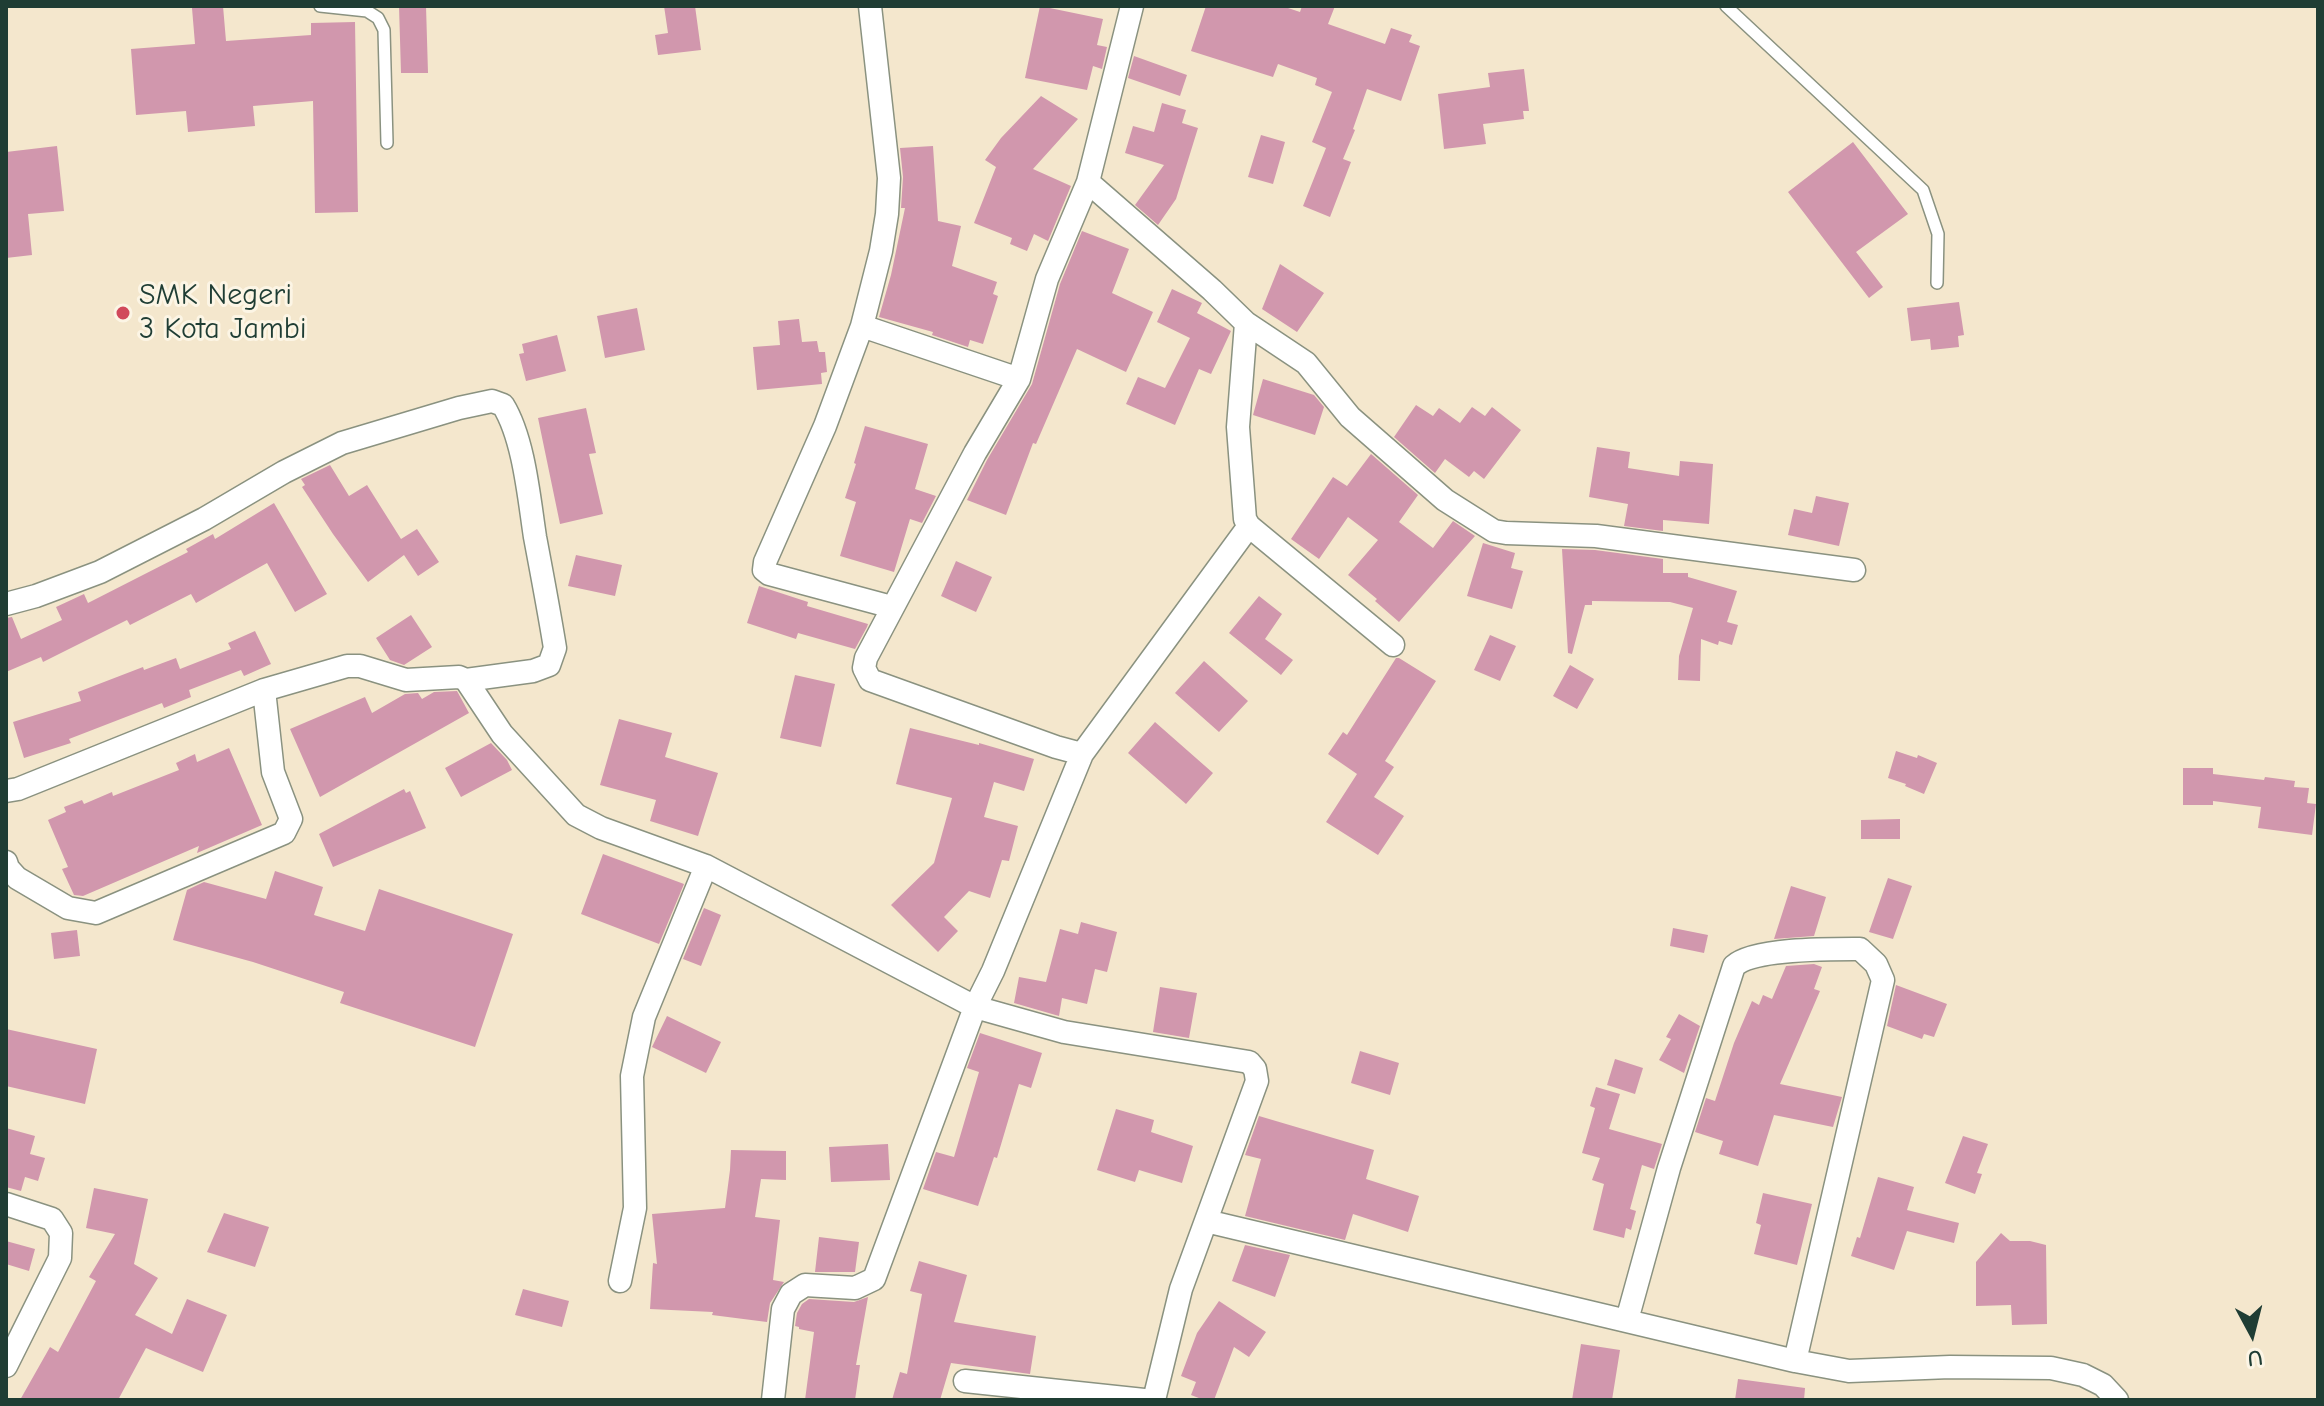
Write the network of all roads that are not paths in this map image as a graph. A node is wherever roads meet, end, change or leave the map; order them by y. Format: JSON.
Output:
{"nodes":[{"id":1,"x":320,"y":6,"type":"edge"},
{"id":2,"x":870,"y":6,"type":"edge"},
{"id":3,"x":1132,"y":6,"type":"edge"},
{"id":4,"x":1726,"y":6,"type":"edge"},
{"id":5,"x":387,"y":143,"type":"dead end"},
{"id":6,"x":1088,"y":182,"type":"junction"},
{"id":7,"x":1937,"y":283,"type":"dead end"},
{"id":8,"x":1246,"y":323,"type":"junction"},
{"id":9,"x":862,"y":326,"type":"junction"},
{"id":10,"x":1019,"y":379,"type":"junction"},
{"id":11,"x":1249,"y":526,"type":"junction"},
{"id":12,"x":1854,"y":570,"type":"dead end"},
{"id":13,"x":6,"y":604,"type":"edge"},
{"id":14,"x":892,"y":607,"type":"junction"},
{"id":15,"x":1393,"y":645,"type":"dead end"},
{"id":16,"x":466,"y":680,"type":"junction"},
{"id":17,"x":264,"y":690,"type":"junction"},
{"id":18,"x":1082,"y":754,"type":"junction"},
{"id":19,"x":6,"y":791,"type":"edge"},
{"id":20,"x":6,"y":862,"type":"edge"},
{"id":21,"x":706,"y":866,"type":"junction"},
{"id":22,"x":975,"y":1007,"type":"junction"},
{"id":23,"x":6,"y":1204,"type":"edge"},
{"id":24,"x":1206,"y":1221,"type":"junction"},
{"id":25,"x":620,"y":1281,"type":"dead end"},
{"id":26,"x":1627,"y":1320,"type":"junction"},
{"id":27,"x":1795,"y":1361,"type":"junction"},
{"id":28,"x":6,"y":1366,"type":"edge"},
{"id":29,"x":965,"y":1381,"type":"dead end"},
{"id":30,"x":773,"y":1400,"type":"edge"},
{"id":31,"x":1144,"y":1400,"type":"edge"},
{"id":32,"x":1154,"y":1400,"type":"edge"},
{"id":33,"x":2117,"y":1400,"type":"edge"}],
"edges":[{"from":1,"to":5,"type":"lane"},
{"from":2,"to":9,"type":"street"},
{"from":3,"to":6,"type":"street"},
{"from":4,"to":7,"type":"lane"},
{"from":6,"to":8,"type":"street"},
{"from":6,"to":10,"type":"street"},
{"from":8,"to":11,"type":"street"},
{"from":8,"to":12,"type":"street"},
{"from":9,"to":10,"type":"street"},
{"from":9,"to":14,"type":"street"},
{"from":10,"to":14,"type":"street"},
{"from":11,"to":15,"type":"street"},
{"from":11,"to":18,"type":"street"},
{"from":13,"to":16,"type":"street"},
{"from":14,"to":18,"type":"street"},
{"from":16,"to":17,"type":"street"},
{"from":16,"to":21,"type":"street"},
{"from":17,"to":19,"type":"street"},
{"from":17,"to":20,"type":"street"},
{"from":18,"to":22,"type":"street"},
{"from":21,"to":22,"type":"street"},
{"from":21,"to":25,"type":"street"},
{"from":22,"to":24,"type":"street"},
{"from":22,"to":30,"type":"street"},
{"from":23,"to":28,"type":"street"},
{"from":24,"to":26,"type":"street"},
{"from":24,"to":32,"type":"street"},
{"from":26,"to":27,"type":"street"},
{"from":26,"to":27,"type":"street"},
{"from":27,"to":33,"type":"street"},
{"from":29,"to":31,"type":"street"}]}
